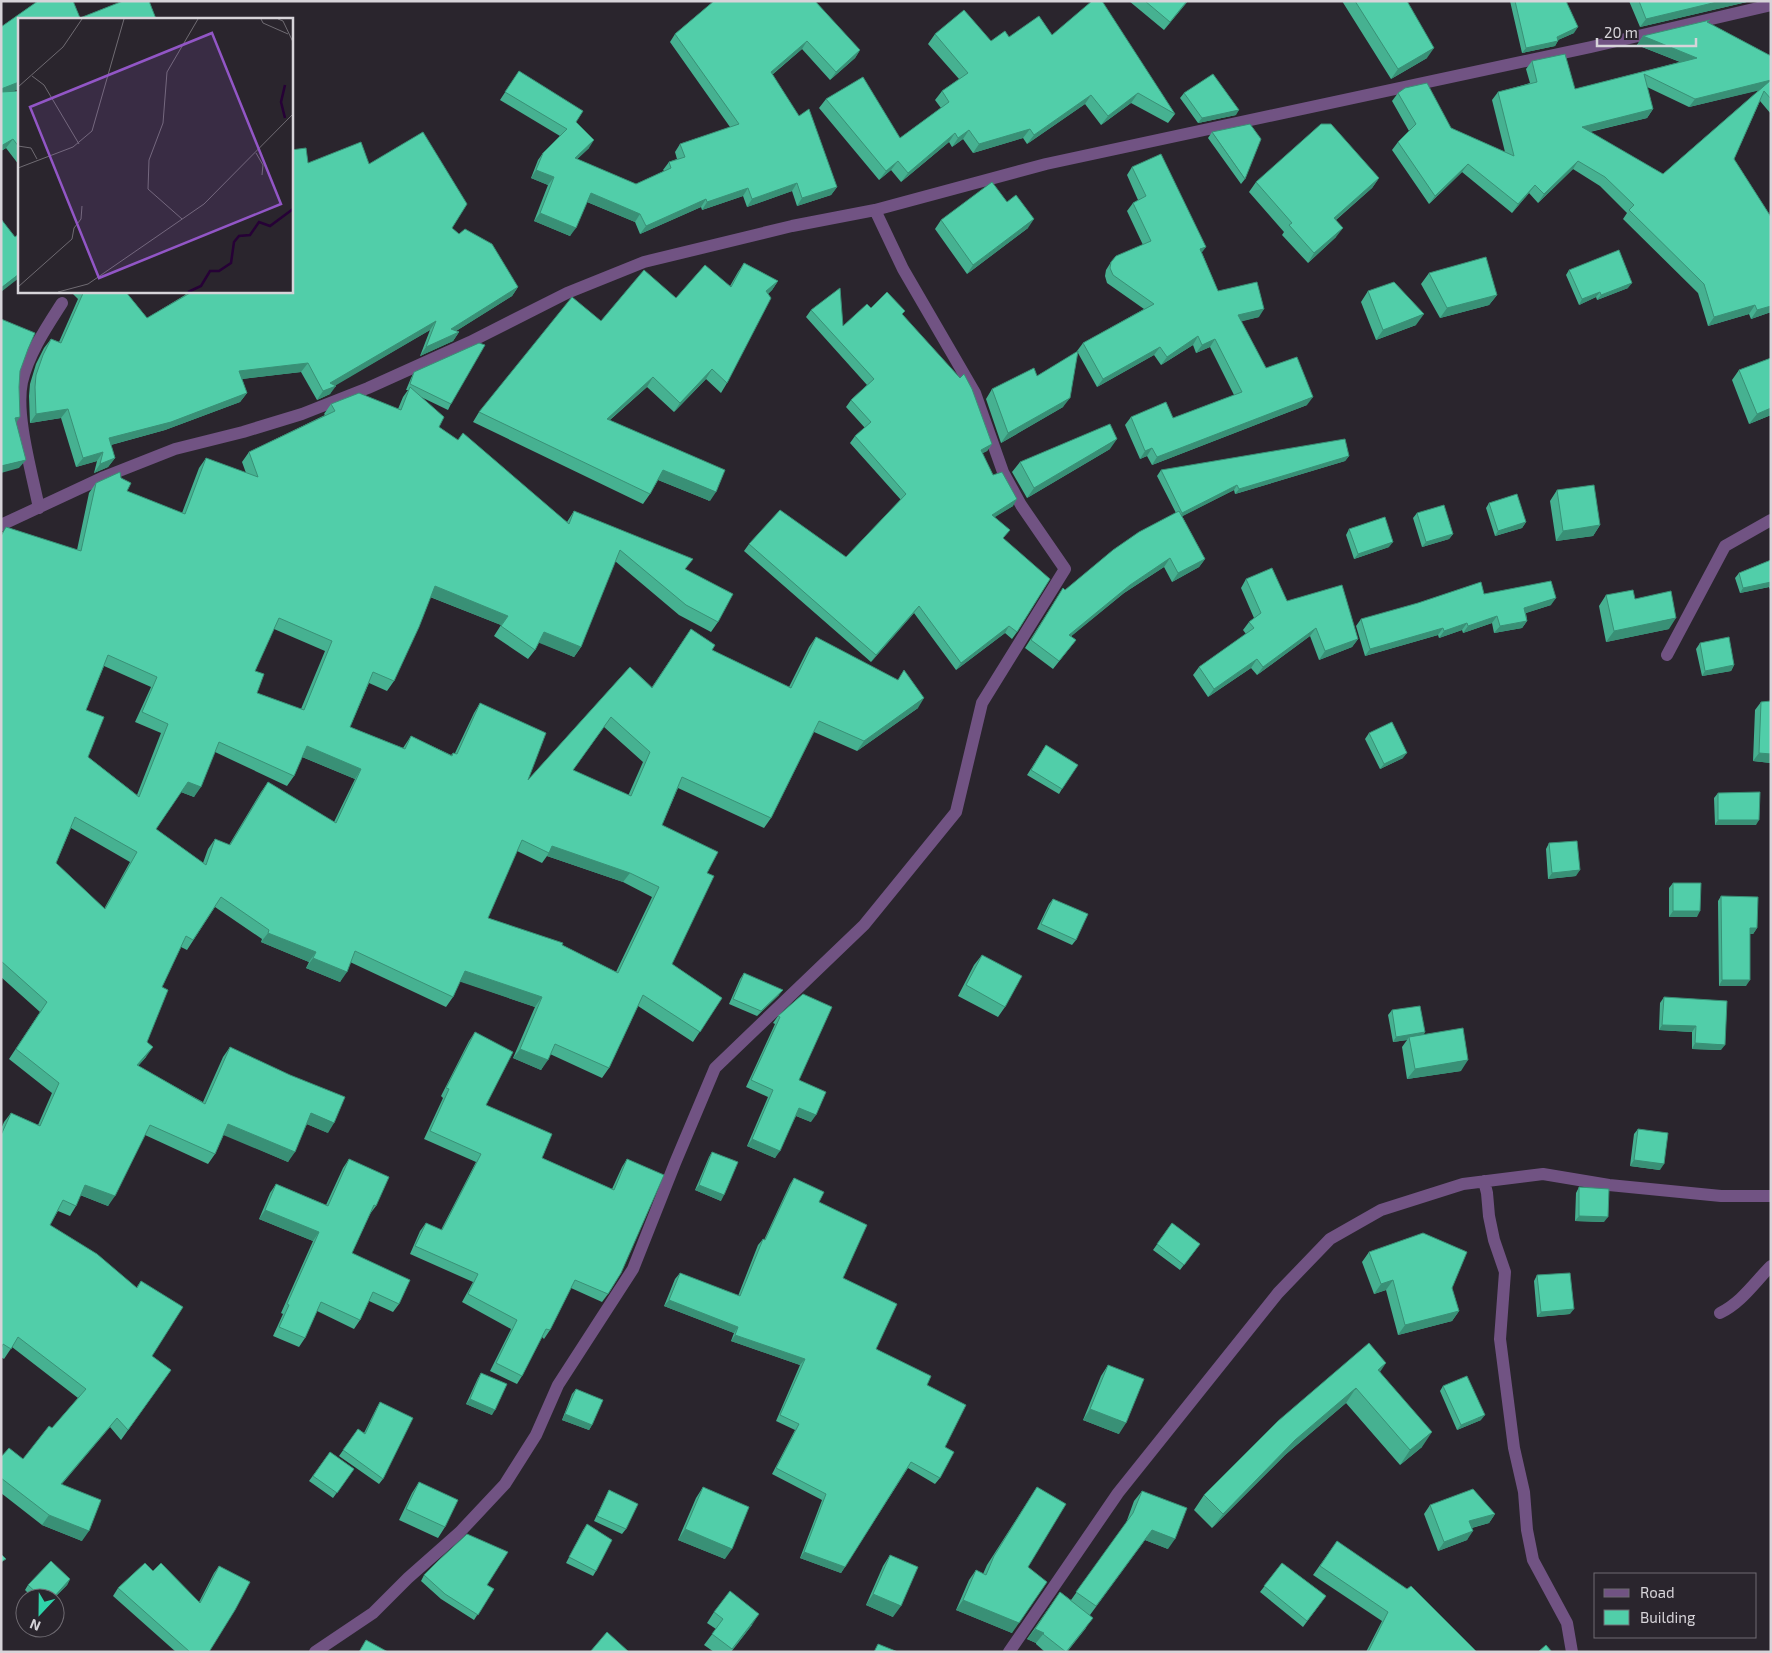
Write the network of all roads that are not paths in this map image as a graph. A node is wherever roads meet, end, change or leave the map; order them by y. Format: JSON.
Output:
{"nodes":[{"id":1,"x":1771,"y":4,"type":"edge"},
{"id":2,"x":875,"y":210,"type":"junction"},
{"id":3,"x":62,"y":303,"type":"dead end"},
{"id":4,"x":39,"y":508,"type":"junction"},
{"id":5,"x":1771,"y":520,"type":"edge"},
{"id":6,"x":1,"y":525,"type":"edge"},
{"id":7,"x":1667,"y":655,"type":"dead end"},
{"id":8,"x":1484,"y":1181,"type":"junction"},
{"id":9,"x":1771,"y":1196,"type":"edge"},
{"id":10,"x":1771,"y":1266,"type":"edge"},
{"id":11,"x":1720,"y":1312,"type":"dead end"},
{"id":12,"x":315,"y":1652,"type":"edge"},
{"id":13,"x":1009,"y":1652,"type":"edge"},
{"id":14,"x":1572,"y":1652,"type":"edge"}],
"edges":[{"from":1,"to":2,"type":"street"},
{"from":2,"to":4,"type":"street"},
{"from":2,"to":12,"type":"street"},
{"from":3,"to":4,"type":"street"},
{"from":4,"to":6,"type":"street"},
{"from":5,"to":7,"type":"street"},
{"from":8,"to":9,"type":"street"},
{"from":8,"to":13,"type":"street"},
{"from":8,"to":14,"type":"street"},
{"from":10,"to":11,"type":"street"}]}
